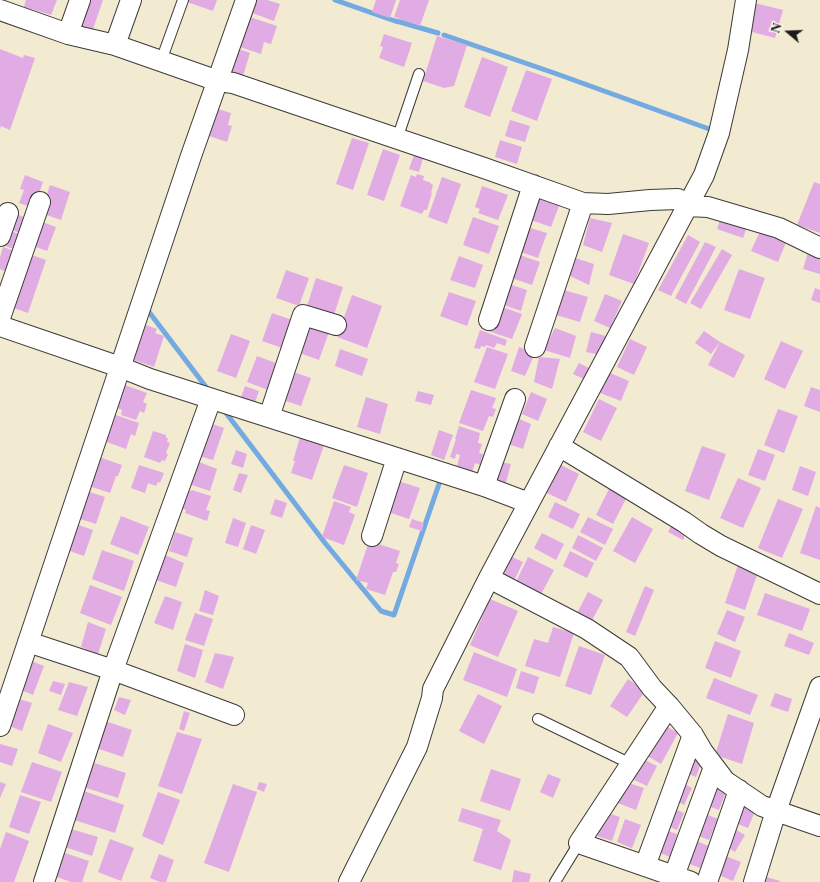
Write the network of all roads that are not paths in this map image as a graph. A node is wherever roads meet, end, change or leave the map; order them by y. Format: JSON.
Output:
{"nodes":[{"id":1,"x":80,"y":0,"type":"edge"},
{"id":2,"x":131,"y":0,"type":"edge"},
{"id":3,"x":183,"y":0,"type":"edge"},
{"id":4,"x":246,"y":0,"type":"edge"},
{"id":5,"x":746,"y":0,"type":"edge"},
{"id":6,"x":0,"y":10,"type":"edge"},
{"id":7,"x":68,"y":34,"type":"junction"},
{"id":8,"x":115,"y":45,"type":"junction"},
{"id":9,"x":161,"y":61,"type":"junction"},
{"id":10,"x":419,"y":74,"type":"dead end"},
{"id":11,"x":218,"y":81,"type":"junction"},
{"id":12,"x":397,"y":139,"type":"junction"},
{"id":13,"x":534,"y":185,"type":"junction"},
{"id":14,"x":40,"y":202,"type":"dead end"},
{"id":15,"x":583,"y":203,"type":"junction"},
{"id":16,"x":688,"y":206,"type":"junction"},
{"id":17,"x":8,"y":213,"type":"dead end"},
{"id":18,"x":0,"y":236,"type":"edge"},
{"id":19,"x":820,"y":248,"type":"edge"},
{"id":20,"x":0,"y":318,"type":"edge"},
{"id":21,"x":489,"y":320,"type":"dead end"},
{"id":22,"x":336,"y":325,"type":"dead end"},
{"id":23,"x":0,"y":326,"type":"edge"},
{"id":24,"x":535,"y":347,"type":"dead end"},
{"id":25,"x":120,"y":367,"type":"junction"},
{"id":26,"x":211,"y":399,"type":"junction"},
{"id":27,"x":515,"y":399,"type":"dead end"},
{"id":28,"x":269,"y":417,"type":"junction"},
{"id":29,"x":559,"y":446,"type":"junction"},
{"id":30,"x":397,"y":458,"type":"junction"},
{"id":31,"x":484,"y":486,"type":"junction"},
{"id":32,"x":529,"y":503,"type":"junction"},
{"id":33,"x":372,"y":536,"type":"dead end"},
{"id":34,"x":489,"y":578,"type":"junction"},
{"id":35,"x":820,"y":594,"type":"edge"},
{"id":36,"x":28,"y":642,"type":"junction"},
{"id":37,"x":113,"y":670,"type":"junction"},
{"id":38,"x":820,"y":687,"type":"edge"},
{"id":39,"x":669,"y":706,"type":"junction"},
{"id":40,"x":234,"y":715,"type":"dead end"},
{"id":41,"x":538,"y":719,"type":"dead end"},
{"id":42,"x":0,"y":726,"type":"edge"},
{"id":43,"x":693,"y":735,"type":"junction"},
{"id":44,"x":631,"y":764,"type":"junction"},
{"id":45,"x":714,"y":767,"type":"junction"},
{"id":46,"x":739,"y":790,"type":"junction"},
{"id":47,"x":776,"y":811,"type":"junction"},
{"id":48,"x":820,"y":826,"type":"edge"},
{"id":49,"x":579,"y":843,"type":"junction"},
{"id":50,"x":645,"y":866,"type":"junction"},
{"id":51,"x":682,"y":879,"type":"edge"},
{"id":52,"x":44,"y":882,"type":"edge"},
{"id":53,"x":350,"y":882,"type":"edge"},
{"id":54,"x":555,"y":882,"type":"edge"},
{"id":55,"x":707,"y":882,"type":"edge"},
{"id":56,"x":754,"y":882,"type":"edge"}],
"edges":[{"from":1,"to":7,"type":"street"},
{"from":2,"to":8,"type":"street"},
{"from":3,"to":9,"type":"lane"},
{"from":4,"to":11,"type":"street"},
{"from":5,"to":16,"type":"street"},
{"from":6,"to":7,"type":"street"},
{"from":7,"to":8,"type":"street"},
{"from":8,"to":9,"type":"street"},
{"from":9,"to":11,"type":"street"},
{"from":10,"to":12,"type":"lane"},
{"from":11,"to":12,"type":"street"},
{"from":11,"to":25,"type":"street"},
{"from":12,"to":13,"type":"street"},
{"from":13,"to":15,"type":"street"},
{"from":13,"to":21,"type":"street"},
{"from":14,"to":20,"type":"street"},
{"from":15,"to":16,"type":"street"},
{"from":15,"to":24,"type":"street"},
{"from":16,"to":19,"type":"street"},
{"from":16,"to":29,"type":"street"},
{"from":17,"to":18,"type":"street"},
{"from":22,"to":28,"type":"street"},
{"from":23,"to":25,"type":"street"},
{"from":25,"to":26,"type":"street"},
{"from":25,"to":36,"type":"street"},
{"from":26,"to":28,"type":"street"},
{"from":26,"to":37,"type":"street"},
{"from":27,"to":31,"type":"street"},
{"from":28,"to":30,"type":"street"},
{"from":29,"to":32,"type":"street"},
{"from":29,"to":35,"type":"street"},
{"from":30,"to":31,"type":"street"},
{"from":30,"to":33,"type":"street"},
{"from":31,"to":32,"type":"street"},
{"from":32,"to":34,"type":"street"},
{"from":34,"to":39,"type":"street"},
{"from":34,"to":53,"type":"street"},
{"from":36,"to":37,"type":"street"},
{"from":36,"to":42,"type":"street"},
{"from":37,"to":40,"type":"street"},
{"from":37,"to":52,"type":"street"},
{"from":38,"to":47,"type":"street"},
{"from":39,"to":43,"type":"street"},
{"from":39,"to":44,"type":"street"},
{"from":41,"to":44,"type":"lane"},
{"from":43,"to":45,"type":"street"},
{"from":43,"to":50,"type":"street"},
{"from":44,"to":49,"type":"street"},
{"from":45,"to":46,"type":"street"},
{"from":45,"to":51,"type":"street"},
{"from":46,"to":47,"type":"street"},
{"from":46,"to":55,"type":"street"},
{"from":47,"to":48,"type":"street"},
{"from":47,"to":56,"type":"street"},
{"from":49,"to":50,"type":"street"},
{"from":49,"to":54,"type":"lane"},
{"from":50,"to":51,"type":"street"}]}
